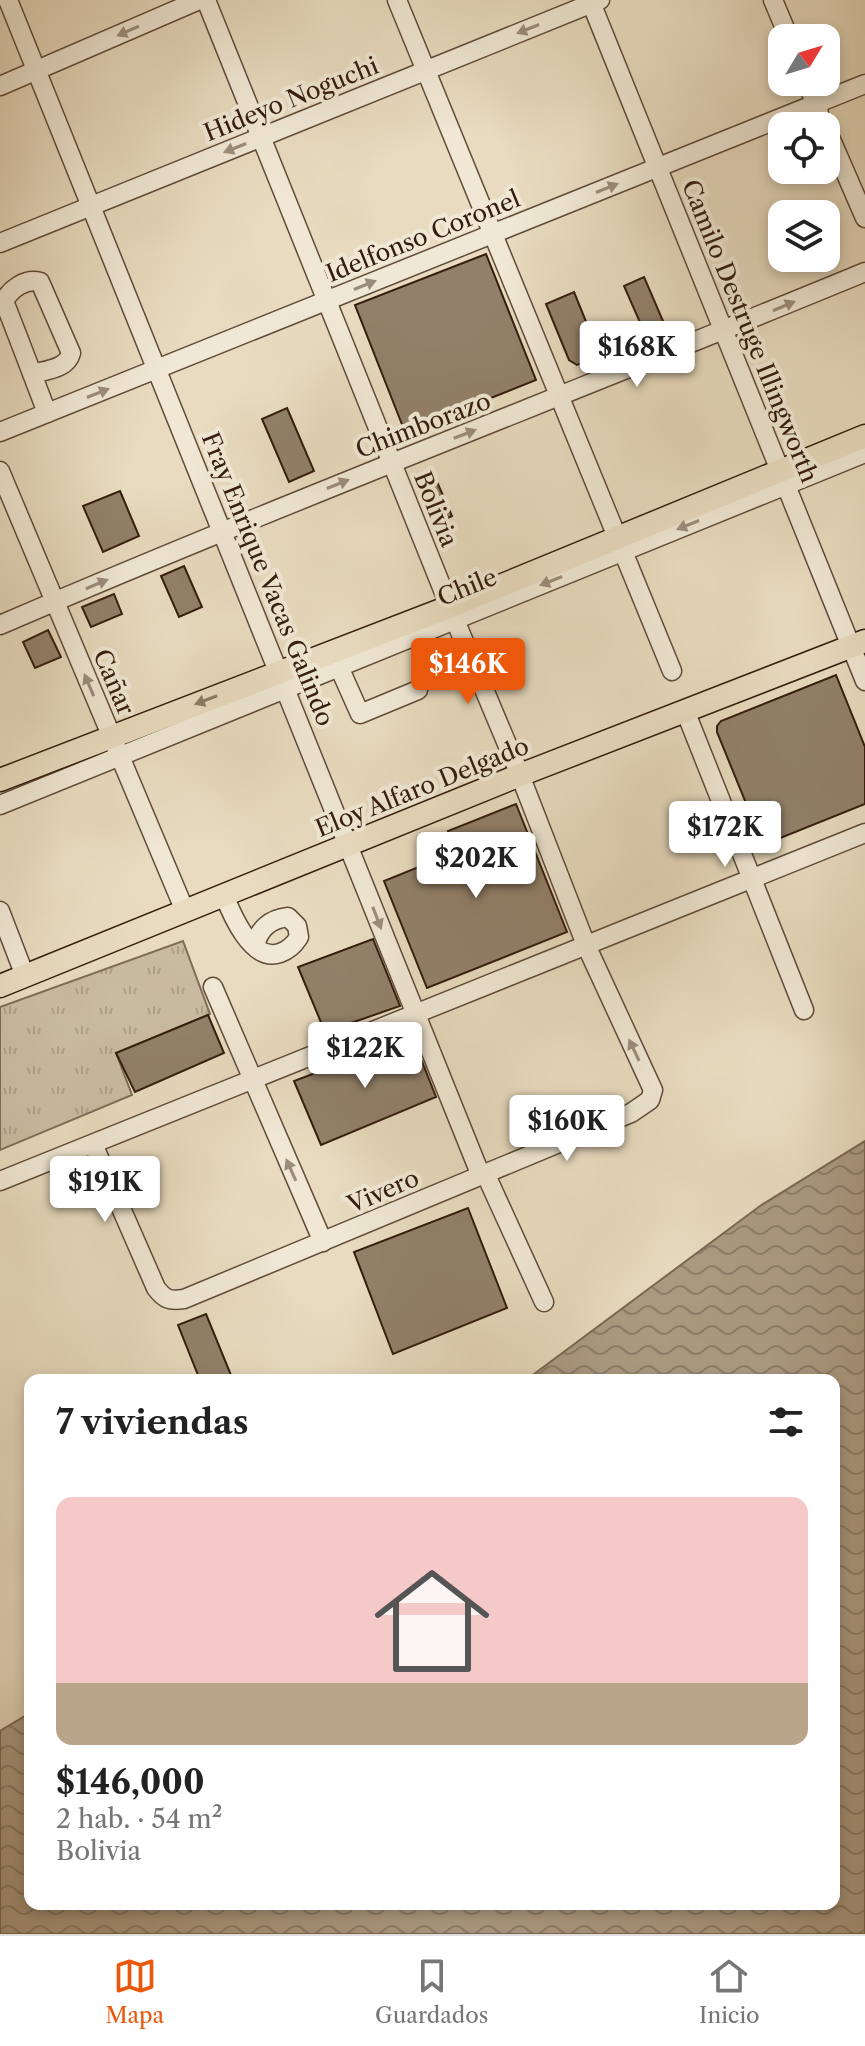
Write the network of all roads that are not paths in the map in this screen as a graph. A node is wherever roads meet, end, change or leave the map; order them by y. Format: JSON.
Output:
{"nodes":[{"id":1,"x":8,"y":0,"type":"edge"},
{"id":2,"x":199,"y":0,"type":"edge"},
{"id":3,"x":206,"y":0,"type":"edge"},
{"id":4,"x":397,"y":0,"type":"edge"},
{"id":5,"x":773,"y":0,"type":"edge"},
{"id":6,"x":594,"y":1,"type":"edge"},
{"id":7,"x":783,"y":24,"type":"edge"},
{"id":8,"x":37,"y":71,"type":"junction"},
{"id":9,"x":426,"y":71,"type":"junction"},
{"id":10,"x":865,"y":84,"type":"edge"},
{"id":11,"x":0,"y":86,"type":"edge"},
{"id":12,"x":813,"y":96,"type":"edge"},
{"id":13,"x":816,"y":104,"type":"junction"},
{"id":14,"x":819,"y":112,"type":"edge"},
{"id":15,"x":262,"y":137,"type":"junction"},
{"id":16,"x":840,"y":160,"type":"edge"},
{"id":17,"x":658,"y":167,"type":"junction"},
{"id":18,"x":91,"y":206,"type":"junction"},
{"id":19,"x":865,"y":218,"type":"edge"},
{"id":20,"x":492,"y":234,"type":"junction"},
{"id":21,"x":0,"y":243,"type":"edge"},
{"id":22,"x":865,"y":272,"type":"edge"},
{"id":23,"x":328,"y":300,"type":"junction"},
{"id":24,"x":724,"y":330,"type":"junction"},
{"id":25,"x":157,"y":369,"type":"junction"},
{"id":26,"x":32,"y":374,"type":"junction"},
{"id":27,"x":559,"y":398,"type":"junction"},
{"id":28,"x":47,"y":413,"type":"junction"},
{"id":29,"x":0,"y":432,"type":"edge"},
{"id":30,"x":865,"y":436,"type":"edge"},
{"id":31,"x":865,"y":453,"type":"edge"},
{"id":32,"x":392,"y":462,"type":"junction"},
{"id":33,"x":0,"y":471,"type":"edge"},
{"id":34,"x":784,"y":478,"type":"junction"},
{"id":35,"x":222,"y":531,"type":"junction"},
{"id":36,"x":620,"y":544,"type":"junction"},
{"id":37,"x":55,"y":602,"type":"junction"},
{"id":38,"x":452,"y":614,"type":"junction"},
{"id":39,"x":0,"y":625,"type":"edge"},
{"id":40,"x":858,"y":640,"type":"edge"},
{"id":41,"x":339,"y":667,"type":"junction"},
{"id":42,"x":672,"y":671,"type":"dead end"},
{"id":43,"x":282,"y":680,"type":"junction"},
{"id":44,"x":865,"y":681,"type":"edge"},
{"id":45,"x":418,"y":690,"type":"dead end"},
{"id":46,"x":686,"y":713,"type":"junction"},
{"id":47,"x":115,"y":747,"type":"junction"},
{"id":48,"x":519,"y":773,"type":"junction"},
{"id":49,"x":0,"y":780,"type":"edge"},
{"id":50,"x":0,"y":805,"type":"edge"},
{"id":51,"x":865,"y":833,"type":"edge"},
{"id":52,"x":348,"y":840,"type":"junction"},
{"id":53,"x":752,"y":879,"type":"junction"},
{"id":54,"x":224,"y":895,"type":"junction"},
{"id":55,"x":184,"y":906,"type":"junction"},
{"id":56,"x":0,"y":911,"type":"edge"},
{"id":57,"x":586,"y":945,"type":"junction"},
{"id":58,"x":255,"y":947,"type":"dead end"},
{"id":59,"x":23,"y":972,"type":"junction"},
{"id":60,"x":0,"y":976,"type":"edge"},
{"id":61,"x":0,"y":986,"type":"edge"},
{"id":62,"x":213,"y":987,"type":"dead end"},
{"id":63,"x":804,"y":1010,"type":"dead end"},
{"id":64,"x":416,"y":1014,"type":"junction"},
{"id":65,"x":251,"y":1080,"type":"junction"},
{"id":66,"x":631,"y":1113,"type":"joint"},
{"id":67,"x":93,"y":1144,"type":"junction"},
{"id":68,"x":484,"y":1176,"type":"junction"},
{"id":69,"x":0,"y":1181,"type":"edge"},
{"id":70,"x":323,"y":1242,"type":"junction"},
{"id":71,"x":544,"y":1302,"type":"dead end"}],
"edges":[{"from":1,"to":8,"type":"street","name":"Fray Enrique Vacas Galindo"},
{"from":2,"to":8,"type":"street","one_way":true},
{"from":3,"to":15,"type":"street","name":"Bolivia"},
{"from":4,"to":9,"type":"street"},
{"from":5,"to":7,"type":"street"},
{"from":6,"to":9,"type":"street","name":"Hideyo Noguchi","one_way":true},
{"from":6,"to":17,"type":"street","name":"Camilo Destruge Illingworth"},
{"from":8,"to":11,"type":"street"},
{"from":8,"to":18,"type":"street","name":"Fray Enrique Vacas Galindo"},
{"from":9,"to":15,"type":"street","name":"Hideyo Noguchi"},
{"from":9,"to":20,"type":"street"},
{"from":10,"to":13,"type":"street","name":"Idelfonso Coronel"},
{"from":12,"to":13,"type":"street"},
{"from":13,"to":14,"type":"street"},
{"from":13,"to":17,"type":"street","name":"Idelfonso Coronel"},
{"from":15,"to":18,"type":"street","name":"Hideyo Noguchi","one_way":true},
{"from":15,"to":23,"type":"street","name":"Bolivia"},
{"from":16,"to":19,"type":"street"},
{"from":20,"to":17,"type":"street","name":"Idelfonso Coronel","one_way":true},
{"from":17,"to":24,"type":"street","name":"Camilo Destruge Illingworth"},
{"from":18,"to":21,"type":"street","name":"Hideyo Noguchi"},
{"from":18,"to":25,"type":"street","name":"Fray Enrique Vacas Galindo"},
{"from":23,"to":20,"type":"street","name":"Idelfonso Coronel","one_way":true},
{"from":20,"to":27,"type":"street"},
{"from":24,"to":22,"type":"street","name":"Chimborazo","one_way":true},
{"from":23,"to":25,"type":"street","name":"Idelfonso Coronel"},
{"from":23,"to":32,"type":"street","name":"Bolivia"},
{"from":24,"to":27,"type":"street","name":"Chimborazo"},
{"from":24,"to":34,"type":"street","name":"Camilo Destruge Illingworth"},
{"from":28,"to":25,"type":"street","name":"Idelfonso Coronel","one_way":true},
{"from":25,"to":35,"type":"street","name":"Fray Enrique Vacas Galindo"},
{"from":26,"to":26,"type":"street"},
{"from":26,"to":28,"type":"street"},
{"from":32,"to":27,"type":"street","name":"Chimborazo","one_way":true},
{"from":27,"to":36,"type":"street"},
{"from":28,"to":29,"type":"street","name":"Idelfonso Coronel"},
{"from":30,"to":34,"type":"main road","name":"Chile"},
{"from":31,"to":34,"type":"street","name":"Chile"},
{"from":35,"to":32,"type":"street","name":"Chimborazo","one_way":true},
{"from":32,"to":38,"type":"street","name":"Bolivia"},
{"from":33,"to":37,"type":"street","name":"Cañar"},
{"from":34,"to":36,"type":"main road","name":"Chile","one_way":true},
{"from":34,"to":40,"type":"street","name":"Camilo Destruge Illingworth"},
{"from":37,"to":35,"type":"street","name":"Chimborazo","one_way":true},
{"from":35,"to":43,"type":"street","name":"Fray Enrique Vacas Galindo"},
{"from":36,"to":38,"type":"main road","name":"Chile","one_way":true},
{"from":36,"to":42,"type":"street"},
{"from":37,"to":39,"type":"street","name":"Chimborazo"},
{"from":47,"to":37,"type":"street","name":"Cañar","one_way":true},
{"from":38,"to":41,"type":"street","name":"Chile"},
{"from":38,"to":43,"type":"main road","name":"Chile"},
{"from":38,"to":48,"type":"street","name":"Bolivia"},
{"from":40,"to":44,"type":"street","name":"Camilo Destruge Illingworth"},
{"from":40,"to":46,"type":"main road","name":"Eloy Alfaro Delgado"},
{"from":40,"to":48,"type":"street","name":"Eloy Alfaro Delgado"},
{"from":41,"to":43,"type":"street","name":"Chile"},
{"from":41,"to":45,"type":"street"},
{"from":43,"to":47,"type":"main road","name":"Chile","one_way":true},
{"from":43,"to":52,"type":"street","name":"Fray Enrique Vacas Galindo"},
{"from":46,"to":48,"type":"main road","name":"Eloy Alfaro Delgado"},
{"from":46,"to":53,"type":"street"},
{"from":47,"to":49,"type":"main road","name":"Chile"},
{"from":47,"to":50,"type":"street","name":"Chile"},
{"from":47,"to":55,"type":"street","name":"Cañar"},
{"from":48,"to":52,"type":"main road","name":"Eloy Alfaro Delgado"},
{"from":48,"to":57,"type":"street","name":"Bolivia"},
{"from":51,"to":53,"type":"street"},
{"from":52,"to":54,"type":"main road","name":"Eloy Alfaro Delgado"},
{"from":52,"to":55,"type":"street","name":"Eloy Alfaro Delgado"},
{"from":52,"to":64,"type":"street","name":"Fray Enrique Vacas Galindo","one_way":true},
{"from":53,"to":57,"type":"street"},
{"from":53,"to":63,"type":"street"},
{"from":54,"to":55,"type":"main road","name":"Eloy Alfaro Delgado"},
{"from":54,"to":58,"type":"street"},
{"from":55,"to":59,"type":"main road","name":"Eloy Alfaro Delgado"},
{"from":56,"to":59,"type":"street"},
{"from":57,"to":64,"type":"street"},
{"from":66,"to":57,"type":"street","name":"Bolivia","one_way":true},
{"from":59,"to":60,"type":"street","name":"Eloy Alfaro Delgado"},
{"from":59,"to":61,"type":"main road","name":"Eloy Alfaro Delgado"},
{"from":62,"to":65,"type":"street"},
{"from":64,"to":65,"type":"street"},
{"from":64,"to":68,"type":"street","name":"Fray Enrique Vacas Galindo"},
{"from":65,"to":67,"type":"street"},
{"from":70,"to":65,"type":"street","one_way":true},
{"from":66,"to":68,"type":"street","name":"Vivero"},
{"from":67,"to":69,"type":"street"},
{"from":67,"to":70,"type":"street","name":"Vivero"},
{"from":68,"to":70,"type":"street","name":"Vivero"},
{"from":68,"to":71,"type":"street","name":"Fray Enrique Vacas Galindo"}]}
